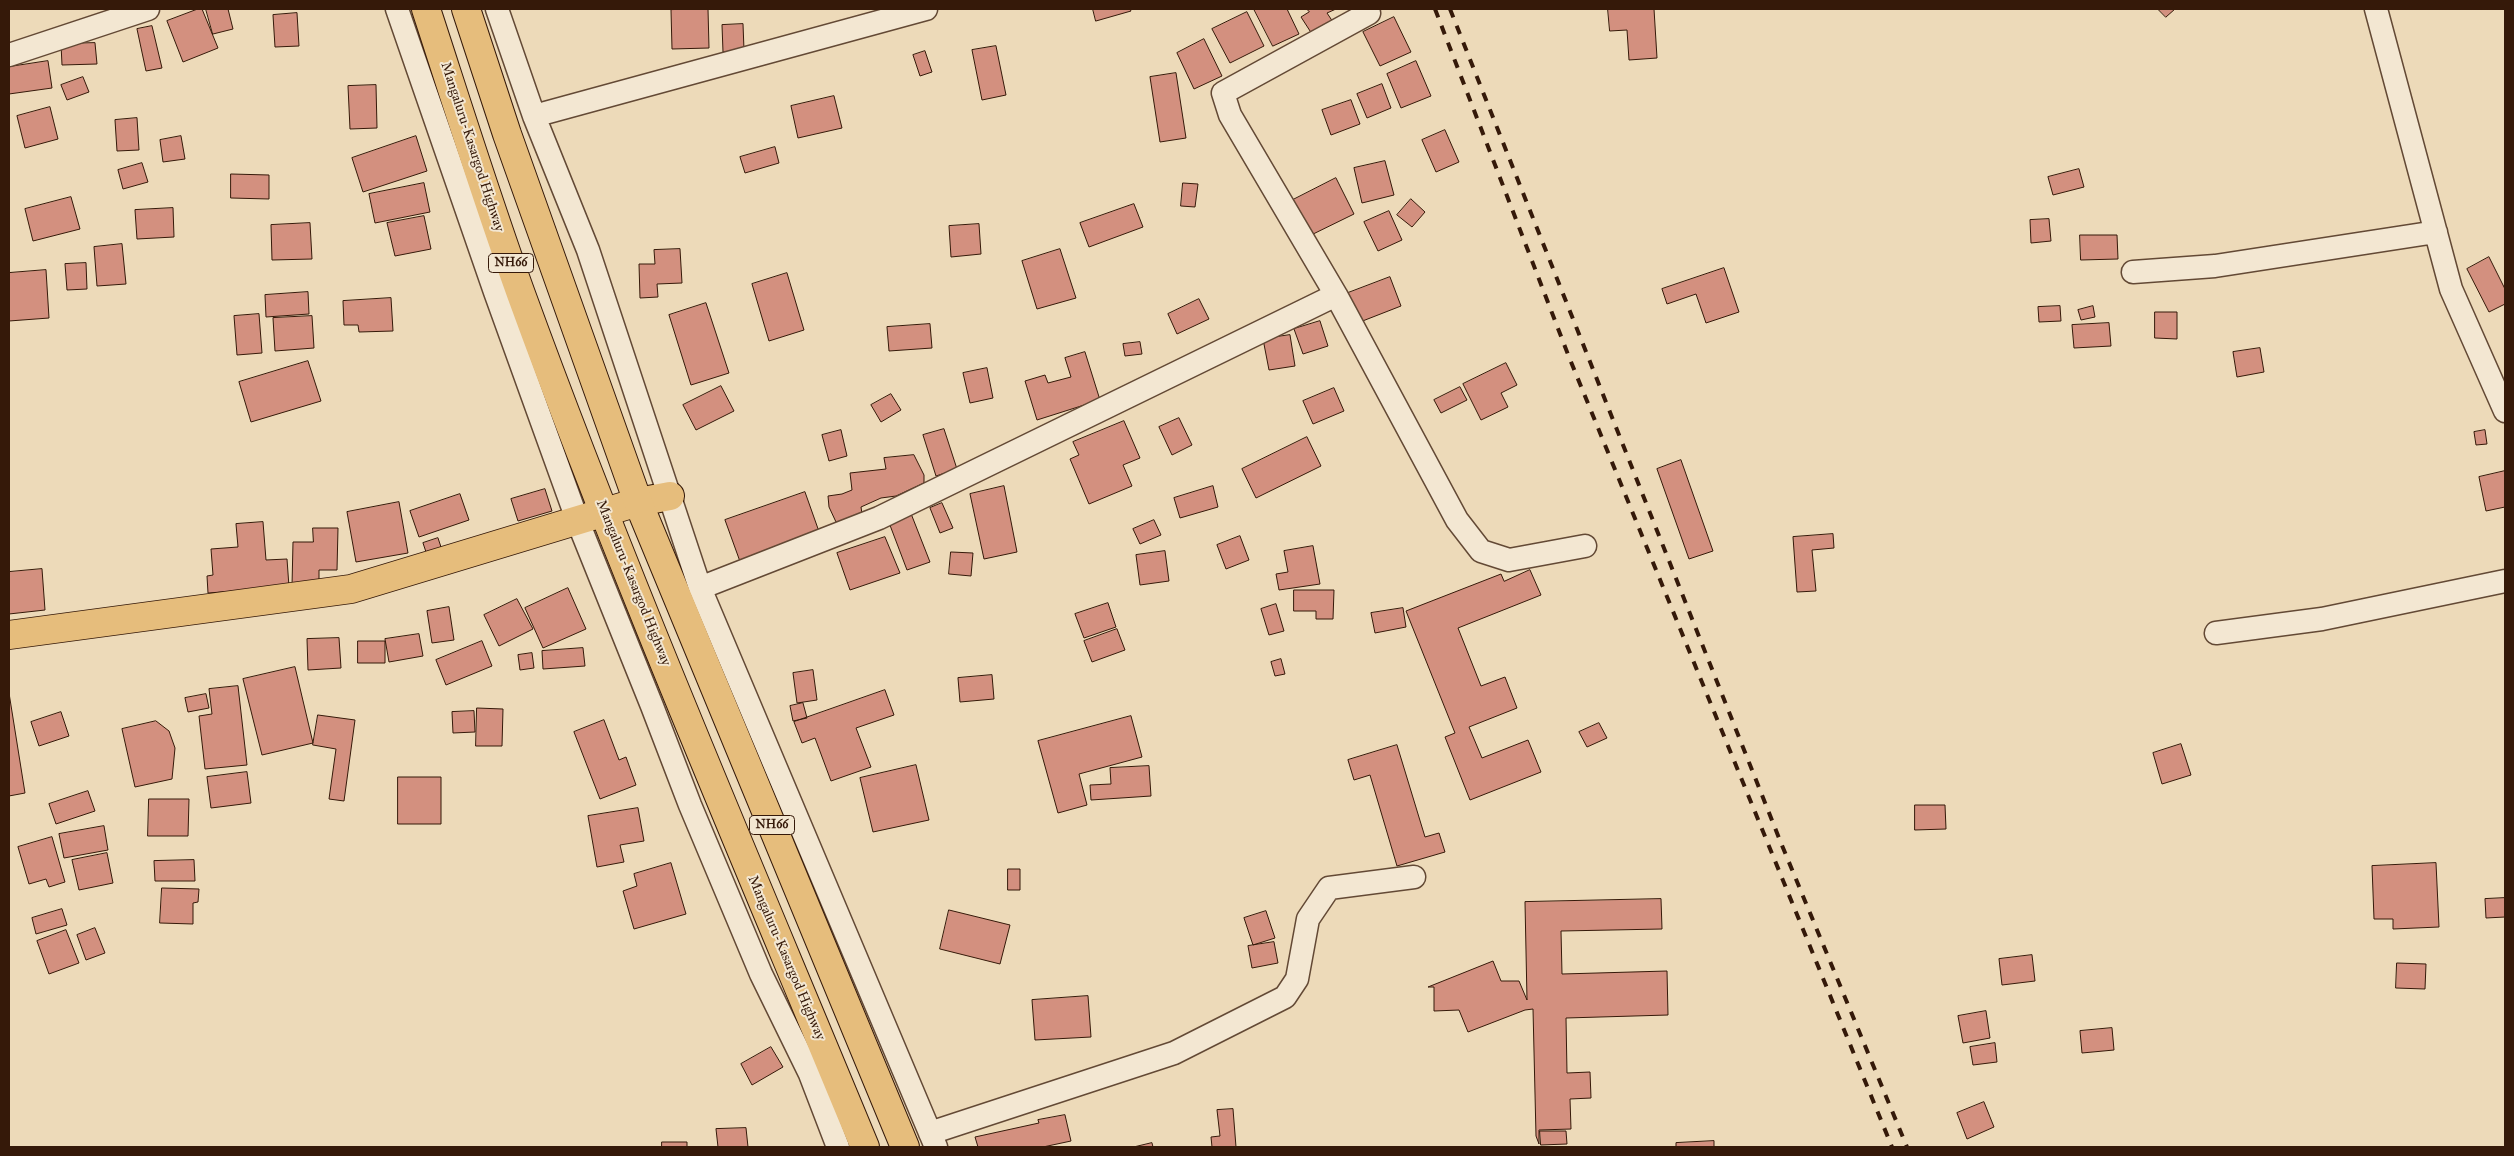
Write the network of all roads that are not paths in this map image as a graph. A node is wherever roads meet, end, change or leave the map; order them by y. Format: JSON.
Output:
{"nodes":[{"id":1,"x":148,"y":9,"type":"edge"},
{"id":2,"x":397,"y":9,"type":"edge"},
{"id":3,"x":426,"y":9,"type":"edge"},
{"id":4,"x":466,"y":9,"type":"edge"},
{"id":5,"x":497,"y":9,"type":"edge"},
{"id":6,"x":926,"y":9,"type":"edge"},
{"id":7,"x":2376,"y":9,"type":"edge"},
{"id":8,"x":1369,"y":13,"type":"dead end"},
{"id":9,"x":9,"y":55,"type":"edge"},
{"id":10,"x":534,"y":116,"type":"junction"},
{"id":11,"x":2436,"y":232,"type":"junction"},
{"id":12,"x":2133,"y":272,"type":"dead end"},
{"id":13,"x":1336,"y":295,"type":"junction"},
{"id":14,"x":2505,"y":410,"type":"edge"},
{"id":15,"x":670,"y":496,"type":"junction"},
{"id":16,"x":638,"y":502,"type":"junction"},
{"id":17,"x":605,"y":513,"type":"junction"},
{"id":18,"x":578,"y":522,"type":"junction"},
{"id":19,"x":1585,"y":546,"type":"dead end"},
{"id":20,"x":2505,"y":581,"type":"edge"},
{"id":21,"x":700,"y":588,"type":"junction"},
{"id":22,"x":2216,"y":633,"type":"dead end"},
{"id":23,"x":9,"y":635,"type":"edge"},
{"id":24,"x":1414,"y":877,"type":"dead end"},
{"id":25,"x":933,"y":1140,"type":"edge"},
{"id":26,"x":838,"y":1147,"type":"edge"},
{"id":27,"x":865,"y":1147,"type":"edge"},
{"id":28,"x":905,"y":1147,"type":"edge"}],
"edges":[{"from":1,"to":9,"type":"street"},
{"from":2,"to":18,"type":"street"},
{"from":3,"to":17,"type":"main road","name":"Mangaluru-Kasargod Highway","number":"NH66"},
{"from":4,"to":16,"type":"main road","number":"NH66"},
{"from":5,"to":10,"type":"street"},
{"from":6,"to":10,"type":"street"},
{"from":7,"to":11,"type":"street"},
{"from":8,"to":13,"type":"street"},
{"from":10,"to":15,"type":"street"},
{"from":11,"to":12,"type":"street"},
{"from":11,"to":14,"type":"street"},
{"from":13,"to":19,"type":"street"},
{"from":13,"to":21,"type":"street"},
{"from":15,"to":16,"type":"main road"},
{"from":15,"to":21,"type":"street"},
{"from":16,"to":17,"type":"main road"},
{"from":16,"to":28,"type":"main road","number":"NH66"},
{"from":17,"to":18,"type":"main road"},
{"from":17,"to":27,"type":"main road","name":"Mangaluru-Kasargod Highway","number":"NH66"},
{"from":18,"to":23,"type":"main road"},
{"from":18,"to":26,"type":"street"},
{"from":20,"to":22,"type":"street"},
{"from":21,"to":25,"type":"street"},
{"from":24,"to":25,"type":"street"}]}
